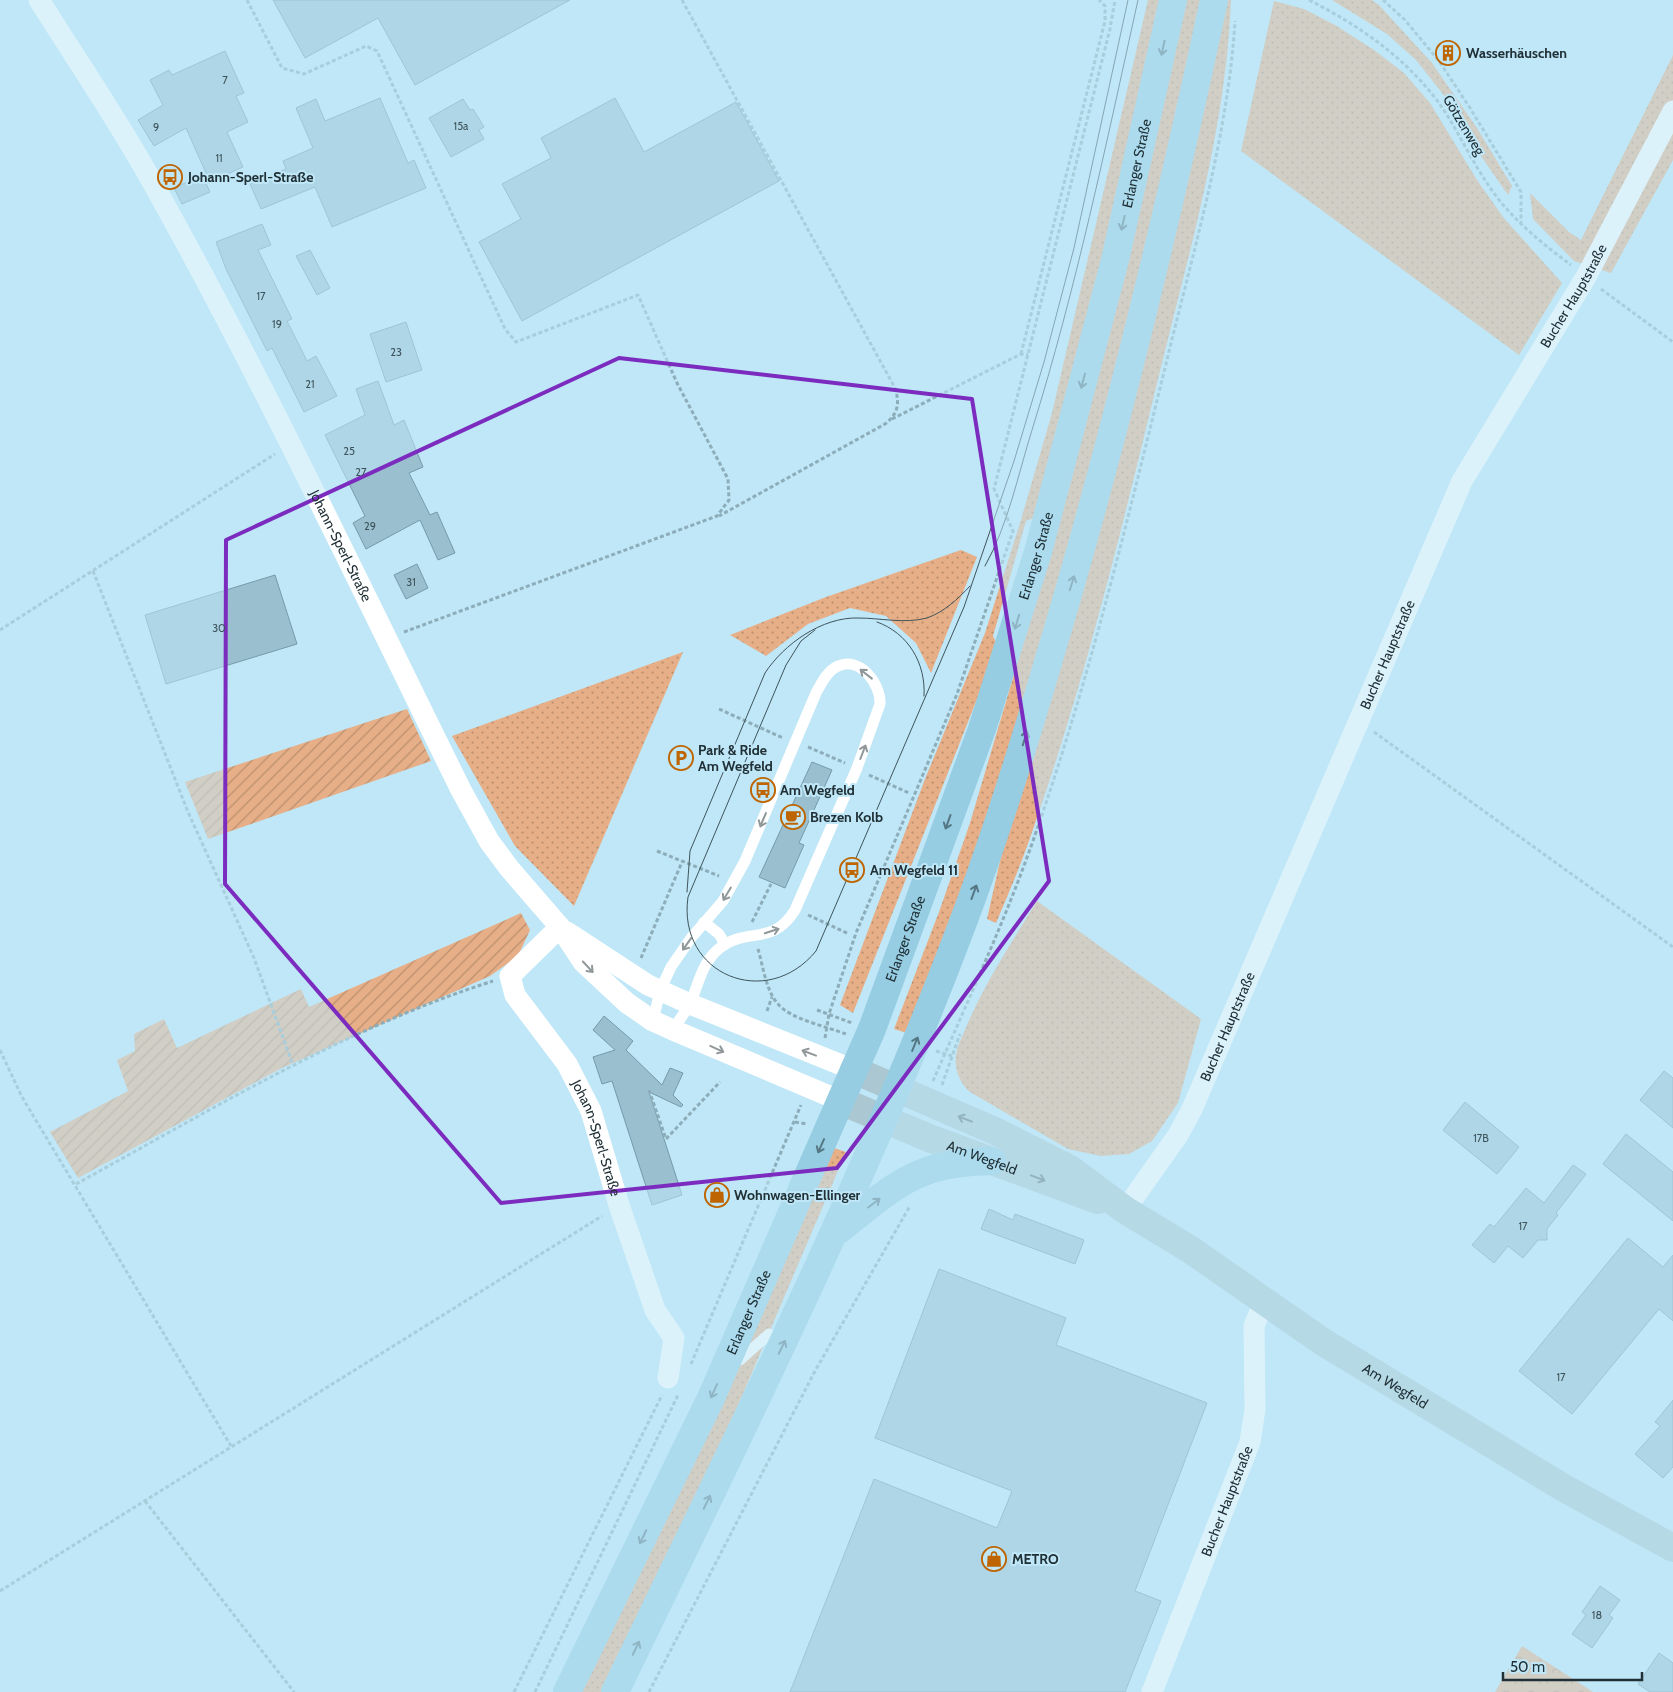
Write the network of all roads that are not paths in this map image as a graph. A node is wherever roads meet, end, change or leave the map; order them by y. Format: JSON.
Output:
{"nodes":[{"id":1,"x":39,"y":0,"type":"edge"},
{"id":2,"x":1173,"y":0,"type":"edge"},
{"id":3,"x":1225,"y":8,"type":"edge"},
{"id":4,"x":1673,"y":110,"type":"edge"},
{"id":5,"x":704,"y":922,"type":"junction"},
{"id":6,"x":560,"y":927,"type":"junction"},
{"id":7,"x":725,"y":944,"type":"junction"},
{"id":8,"x":660,"y":990,"type":"junction"},
{"id":9,"x":690,"y":1004,"type":"junction"},
{"id":10,"x":653,"y":1021,"type":"junction"},
{"id":11,"x":673,"y":1030,"type":"junction"},
{"id":12,"x":854,"y":1070,"type":"junction"},
{"id":13,"x":897,"y":1089,"type":"junction"},
{"id":14,"x":841,"y":1101,"type":"junction"},
{"id":15,"x":884,"y":1119,"type":"junction"},
{"id":16,"x":992,"y":1161,"type":"junction"},
{"id":17,"x":1125,"y":1210,"type":"junction"},
{"id":18,"x":836,"y":1232,"type":"junction"},
{"id":19,"x":1264,"y":1302,"type":"junction"},
{"id":20,"x":769,"y":1334,"type":"dead end"},
{"id":21,"x":740,"y":1360,"type":"dead end"},
{"id":22,"x":678,"y":1381,"type":"road end"},
{"id":23,"x":1673,"y":1548,"type":"edge"},
{"id":24,"x":567,"y":1692,"type":"edge"},
{"id":25,"x":615,"y":1692,"type":"edge"},
{"id":26,"x":1152,"y":1692,"type":"edge"}],
"edges":[{"from":1,"to":6,"type":"street","name":"Johann-Sperl-Straße"},
{"from":2,"to":12,"type":"main road","name":"Erlanger Straße","one_way":true},
{"from":13,"to":3,"type":"main road","one_way":true},
{"from":4,"to":17,"type":"street","name":"Bucher Hauptstraße"},
{"from":5,"to":7,"type":"lane"},
{"from":7,"to":5,"type":"lane","one_way":true},
{"from":5,"to":8,"type":"lane","one_way":true},
{"from":6,"to":8,"type":"street","name":"Johann-Sperl-Straße"},
{"from":6,"to":10,"type":"street","name":"Johann-Sperl-Straße","one_way":true},
{"from":6,"to":22,"type":"street","name":"Johann-Sperl-Straße"},
{"from":7,"to":9,"type":"lane"},
{"from":8,"to":9,"type":"street","name":"Johann-Sperl-Straße"},
{"from":8,"to":10,"type":"lane"},
{"from":9,"to":11,"type":"lane"},
{"from":12,"to":9,"type":"street","name":"Johann-Sperl-Straße","one_way":true},
{"from":10,"to":11,"type":"street","name":"Johann-Sperl-Straße"},
{"from":11,"to":14,"type":"street","name":"Johann-Sperl-Straße","one_way":true},
{"from":12,"to":13,"type":"street","name":"Johann-Sperl-Straße"},
{"from":12,"to":14,"type":"main road","name":"Erlanger Straße"},
{"from":13,"to":15,"type":"main road"},
{"from":17,"to":13,"type":"street","name":"Am Wegfeld","one_way":true},
{"from":14,"to":15,"type":"street","name":"Am Wegfeld"},
{"from":14,"to":24,"type":"main road","name":"Erlanger Straße","one_way":true},
{"from":15,"to":16,"type":"street","name":"Am Wegfeld"},
{"from":15,"to":18,"type":"main road"},
{"from":16,"to":17,"type":"street","name":"Am Wegfeld","one_way":true},
{"from":18,"to":16,"type":"main road","one_way":true},
{"from":17,"to":19,"type":"street","name":"Am Wegfeld"},
{"from":25,"to":18,"type":"main road","one_way":true},
{"from":19,"to":23,"type":"street","name":"Am Wegfeld"},
{"from":19,"to":26,"type":"street","name":"Bucher Hauptstraße"},
{"from":20,"to":21,"type":"lane"}]}
